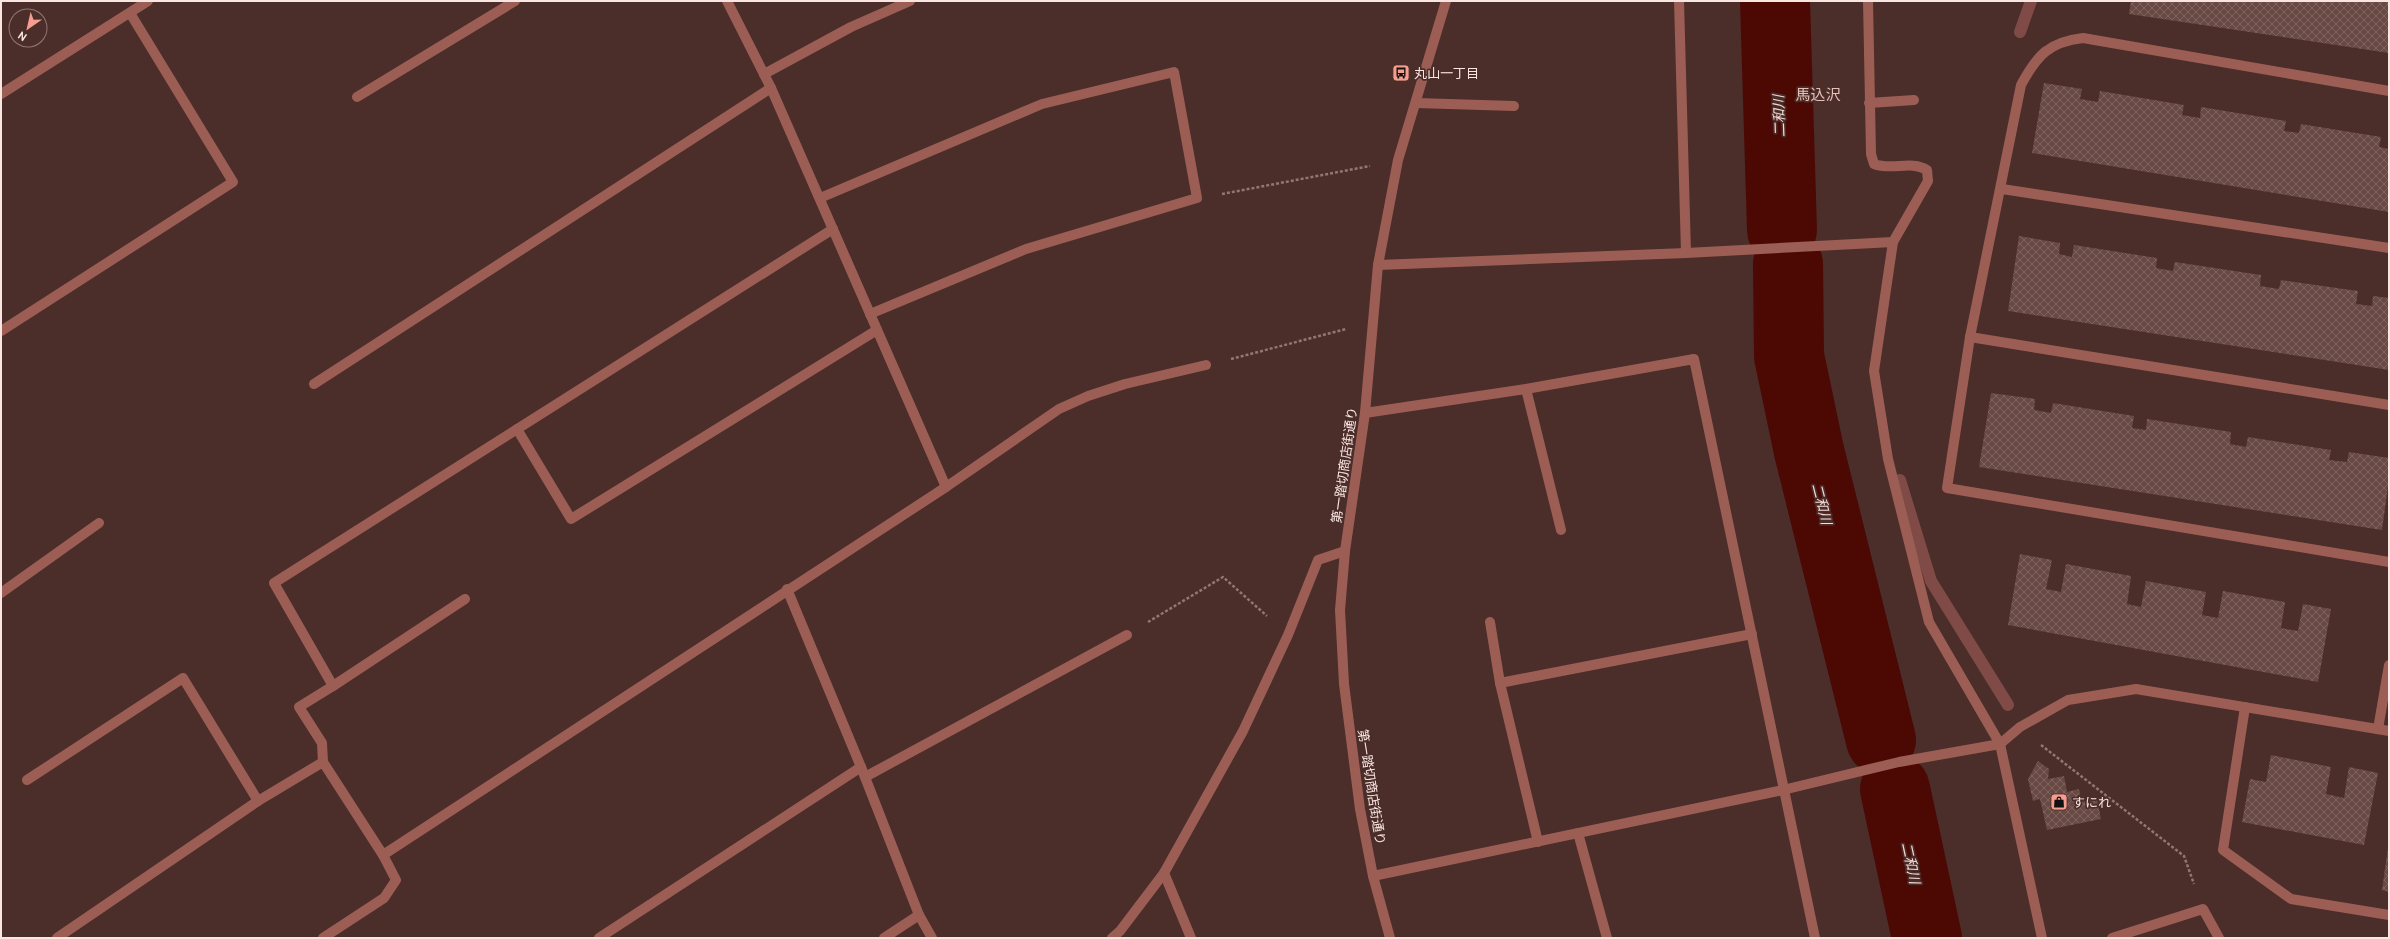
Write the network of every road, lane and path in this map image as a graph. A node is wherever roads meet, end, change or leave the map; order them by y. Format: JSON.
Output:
{"nodes":[{"id":1,"x":148,"y":1,"type":"edge"},
{"id":2,"x":516,"y":1,"type":"edge"},
{"id":3,"x":727,"y":1,"type":"edge"},
{"id":4,"x":910,"y":1,"type":"edge"},
{"id":5,"x":1446,"y":1,"type":"edge"},
{"id":6,"x":1678,"y":1,"type":"edge"},
{"id":7,"x":1868,"y":1,"type":"edge"},
{"id":8,"x":130,"y":13,"type":"junction"},
{"id":9,"x":764,"y":74,"type":"junction"},
{"id":10,"x":771,"y":88,"type":"junction"},
{"id":11,"x":2389,"y":91,"type":"edge"},
{"id":12,"x":1,"y":94,"type":"edge"},
{"id":13,"x":358,"y":97,"type":"dead end"},
{"id":14,"x":1914,"y":100,"type":"dead end"},
{"id":15,"x":1416,"y":103,"type":"junction"},
{"id":16,"x":1870,"y":103,"type":"junction"},
{"id":17,"x":1514,"y":106,"type":"dead end"},
{"id":18,"x":1398,"y":160,"type":"junction"},
{"id":19,"x":2002,"y":190,"type":"junction"},
{"id":20,"x":1214,"y":195,"type":"dead end"},
{"id":21,"x":820,"y":198,"type":"junction"},
{"id":22,"x":833,"y":229,"type":"junction"},
{"id":23,"x":1893,"y":242,"type":"junction"},
{"id":24,"x":2389,"y":248,"type":"edge"},
{"id":25,"x":1686,"y":253,"type":"junction"},
{"id":26,"x":1378,"y":265,"type":"junction"},
{"id":27,"x":870,"y":314,"type":"junction"},
{"id":28,"x":1372,"y":322,"type":"junction"},
{"id":29,"x":877,"y":330,"type":"junction"},
{"id":30,"x":1,"y":331,"type":"edge"},
{"id":31,"x":1970,"y":336,"type":"junction"},
{"id":32,"x":1206,"y":365,"type":"joint"},
{"id":33,"x":314,"y":384,"type":"dead end"},
{"id":34,"x":1526,"y":389,"type":"junction"},
{"id":35,"x":2389,"y":405,"type":"edge"},
{"id":36,"x":1365,"y":413,"type":"junction"},
{"id":37,"x":517,"y":429,"type":"junction"},
{"id":38,"x":946,"y":487,"type":"junction"},
{"id":39,"x":99,"y":523,"type":"dead end"},
{"id":40,"x":1561,"y":530,"type":"dead end"},
{"id":41,"x":1345,"y":551,"type":"junction"},
{"id":42,"x":2389,"y":562,"type":"edge"},
{"id":43,"x":787,"y":589,"type":"junction"},
{"id":44,"x":1,"y":593,"type":"edge"},
{"id":45,"x":465,"y":599,"type":"dead end"},
{"id":46,"x":1490,"y":622,"type":"dead end"},
{"id":47,"x":1752,"y":634,"type":"junction"},
{"id":48,"x":1127,"y":635,"type":"joint"},
{"id":49,"x":1288,"y":635,"type":"junction"},
{"id":50,"x":2389,"y":665,"type":"edge"},
{"id":51,"x":1500,"y":683,"type":"junction"},
{"id":52,"x":333,"y":686,"type":"junction"},
{"id":53,"x":2246,"y":707,"type":"junction"},
{"id":54,"x":2020,"y":727,"type":"junction"},
{"id":55,"x":2378,"y":729,"type":"junction"},
{"id":56,"x":2389,"y":731,"type":"edge"},
{"id":57,"x":2000,"y":744,"type":"junction"},
{"id":58,"x":323,"y":762,"type":"junction"},
{"id":59,"x":861,"y":767,"type":"junction"},
{"id":60,"x":865,"y":777,"type":"junction"},
{"id":61,"x":27,"y":780,"type":"dead end"},
{"id":62,"x":1783,"y":790,"type":"junction"},
{"id":63,"x":258,"y":801,"type":"junction"},
{"id":64,"x":1578,"y":833,"type":"junction"},
{"id":65,"x":1538,"y":842,"type":"junction"},
{"id":66,"x":383,"y":854,"type":"junction"},
{"id":67,"x":1164,"y":873,"type":"junction"},
{"id":68,"x":1374,"y":876,"type":"junction"},
{"id":69,"x":2203,"y":909,"type":"junction"},
{"id":70,"x":919,"y":915,"type":"junction"},
{"id":71,"x":2389,"y":915,"type":"edge"},
{"id":72,"x":57,"y":938,"type":"edge"},
{"id":73,"x":323,"y":938,"type":"edge"},
{"id":74,"x":599,"y":938,"type":"edge"},
{"id":75,"x":884,"y":938,"type":"edge"},
{"id":76,"x":932,"y":938,"type":"edge"},
{"id":77,"x":1112,"y":938,"type":"edge"},
{"id":78,"x":1191,"y":938,"type":"edge"},
{"id":79,"x":1390,"y":938,"type":"edge"},
{"id":80,"x":1607,"y":938,"type":"edge"},
{"id":81,"x":1815,"y":938,"type":"edge"},
{"id":82,"x":2042,"y":938,"type":"edge"},
{"id":83,"x":2112,"y":938,"type":"edge"},
{"id":84,"x":2219,"y":938,"type":"edge"}],
"edges":[{"from":1,"to":8,"type":"street"},
{"from":2,"to":13,"type":"street"},
{"from":3,"to":9,"type":"street"},
{"from":4,"to":9,"type":"street"},
{"from":5,"to":15,"type":"street","name":"第一踏切商店街通り"},
{"from":6,"to":25,"type":"street"},
{"from":7,"to":16,"type":"street"},
{"from":8,"to":12,"type":"street"},
{"from":8,"to":30,"type":"street"},
{"from":9,"to":10,"type":"street"},
{"from":10,"to":21,"type":"street"},
{"from":10,"to":33,"type":"street"},
{"from":11,"to":19,"type":"street"},
{"from":14,"to":16,"type":"street"},
{"from":15,"to":17,"type":"street"},
{"from":15,"to":18,"type":"street","name":"第一踏切商店街通り"},
{"from":16,"to":23,"type":"street"},
{"from":18,"to":20,"type":"path"},
{"from":18,"to":26,"type":"street","name":"第一踏切商店街通り"},
{"from":19,"to":24,"type":"street"},
{"from":19,"to":31,"type":"street"},
{"from":21,"to":22,"type":"street"},
{"from":21,"to":27,"type":"street"},
{"from":22,"to":27,"type":"street"},
{"from":22,"to":37,"type":"street"},
{"from":23,"to":25,"type":"street"},
{"from":23,"to":57,"type":"street"},
{"from":25,"to":26,"type":"street"},
{"from":26,"to":28,"type":"street","name":"第一踏切商店街通り"},
{"from":27,"to":29,"type":"street"},
{"from":28,"to":32,"type":"path"},
{"from":28,"to":36,"type":"street","name":"第一踏切商店街通り"},
{"from":29,"to":37,"type":"street"},
{"from":29,"to":38,"type":"street"},
{"from":31,"to":35,"type":"street"},
{"from":31,"to":42,"type":"street"},
{"from":32,"to":38,"type":"street"},
{"from":34,"to":36,"type":"street"},
{"from":34,"to":40,"type":"street"},
{"from":34,"to":47,"type":"street"},
{"from":36,"to":41,"type":"street","name":"第一踏切商店街通り"},
{"from":37,"to":52,"type":"street"},
{"from":38,"to":43,"type":"street"},
{"from":39,"to":44,"type":"street"},
{"from":41,"to":49,"type":"street"},
{"from":41,"to":68,"type":"street","name":"第一踏切商店街通り"},
{"from":43,"to":59,"type":"street"},
{"from":43,"to":66,"type":"street"},
{"from":45,"to":52,"type":"street"},
{"from":46,"to":51,"type":"street"},
{"from":47,"to":51,"type":"street"},
{"from":47,"to":62,"type":"street"},
{"from":48,"to":49,"type":"path"},
{"from":48,"to":60,"type":"street"},
{"from":49,"to":67,"type":"street"},
{"from":50,"to":55,"type":"street"},
{"from":51,"to":65,"type":"street"},
{"from":52,"to":58,"type":"street"},
{"from":53,"to":54,"type":"street"},
{"from":53,"to":55,"type":"street"},
{"from":53,"to":71,"type":"street"},
{"from":54,"to":57,"type":"street"},
{"from":54,"to":69,"type":"path"},
{"from":55,"to":56,"type":"street"},
{"from":57,"to":62,"type":"street"},
{"from":57,"to":82,"type":"street"},
{"from":58,"to":63,"type":"street"},
{"from":58,"to":66,"type":"street"},
{"from":59,"to":60,"type":"street"},
{"from":59,"to":74,"type":"street"},
{"from":60,"to":70,"type":"street"},
{"from":61,"to":63,"type":"street"},
{"from":62,"to":64,"type":"street"},
{"from":62,"to":81,"type":"street"},
{"from":63,"to":72,"type":"street"},
{"from":64,"to":65,"type":"street"},
{"from":64,"to":80,"type":"street"},
{"from":65,"to":68,"type":"street"},
{"from":66,"to":73,"type":"street"},
{"from":67,"to":77,"type":"street"},
{"from":67,"to":78,"type":"street"},
{"from":68,"to":79,"type":"street","name":"第一踏切商店街通り"},
{"from":69,"to":83,"type":"street"},
{"from":69,"to":84,"type":"street"},
{"from":70,"to":75,"type":"street"},
{"from":70,"to":76,"type":"street"}]}
